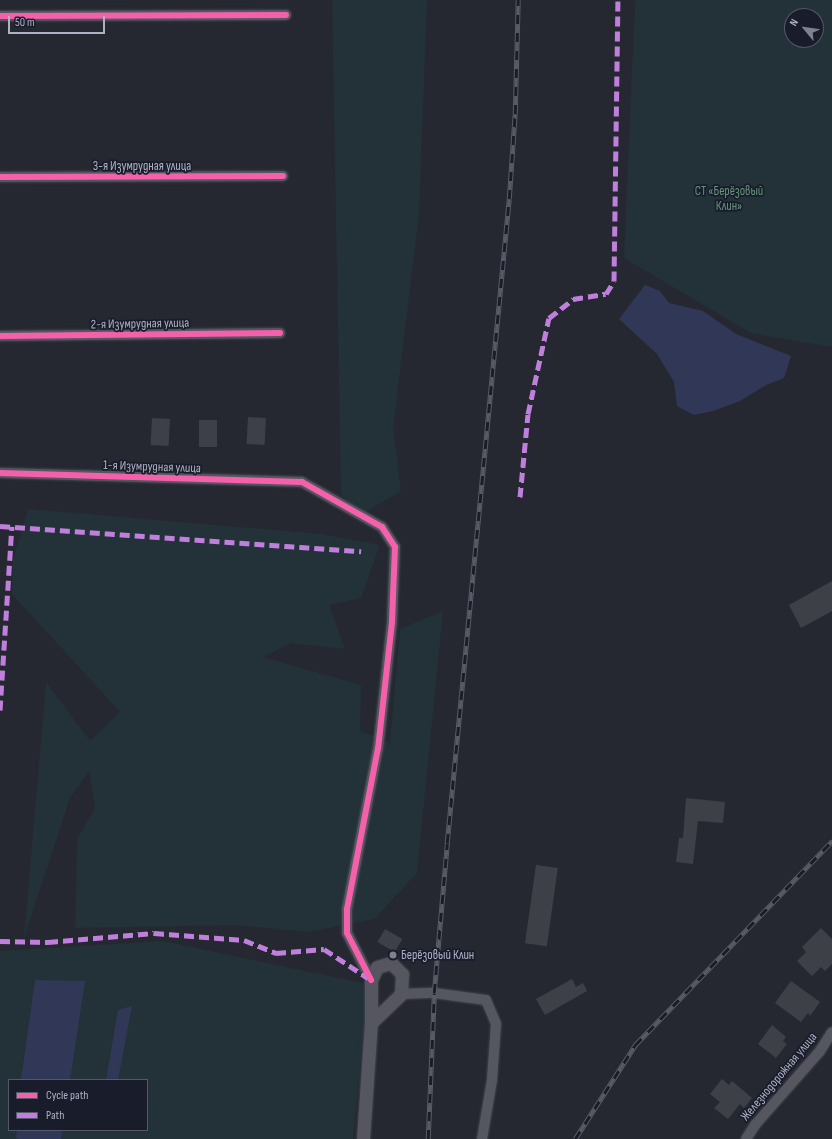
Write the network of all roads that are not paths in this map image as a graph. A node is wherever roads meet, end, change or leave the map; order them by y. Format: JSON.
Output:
{"nodes":[{"id":1,"x":286,"y":15,"type":"dead end"},
{"id":2,"x":0,"y":16,"type":"edge"},
{"id":3,"x":283,"y":176,"type":"dead end"},
{"id":4,"x":0,"y":177,"type":"edge"},
{"id":5,"x":280,"y":334,"type":"dead end"},
{"id":6,"x":0,"y":336,"type":"edge"},
{"id":7,"x":0,"y":473,"type":"edge"},
{"id":8,"x":371,"y":980,"type":"junction"},
{"id":9,"x":401,"y":994,"type":"junction"},
{"id":10,"x":371,"y":1023,"type":"junction"},
{"id":11,"x":832,"y":1032,"type":"edge"},
{"id":12,"x":363,"y":1139,"type":"edge"},
{"id":13,"x":482,"y":1139,"type":"edge"},
{"id":14,"x":746,"y":1139,"type":"edge"}],
"edges":[{"from":1,"to":2,"type":"street"},
{"from":3,"to":4,"type":"street","name":"3-я Изумрудная улица"},
{"from":5,"to":6,"type":"street","name":"2-я Изумрудная улица"},
{"from":7,"to":8,"type":"street","name":"1-я Изумрудная улица"},
{"from":8,"to":9,"type":"street"},
{"from":8,"to":10,"type":"street"},
{"from":9,"to":10,"type":"street"},
{"from":9,"to":13,"type":"street"},
{"from":10,"to":12,"type":"street"},
{"from":11,"to":14,"type":"street","name":"Железнодорожная улица"}]}
